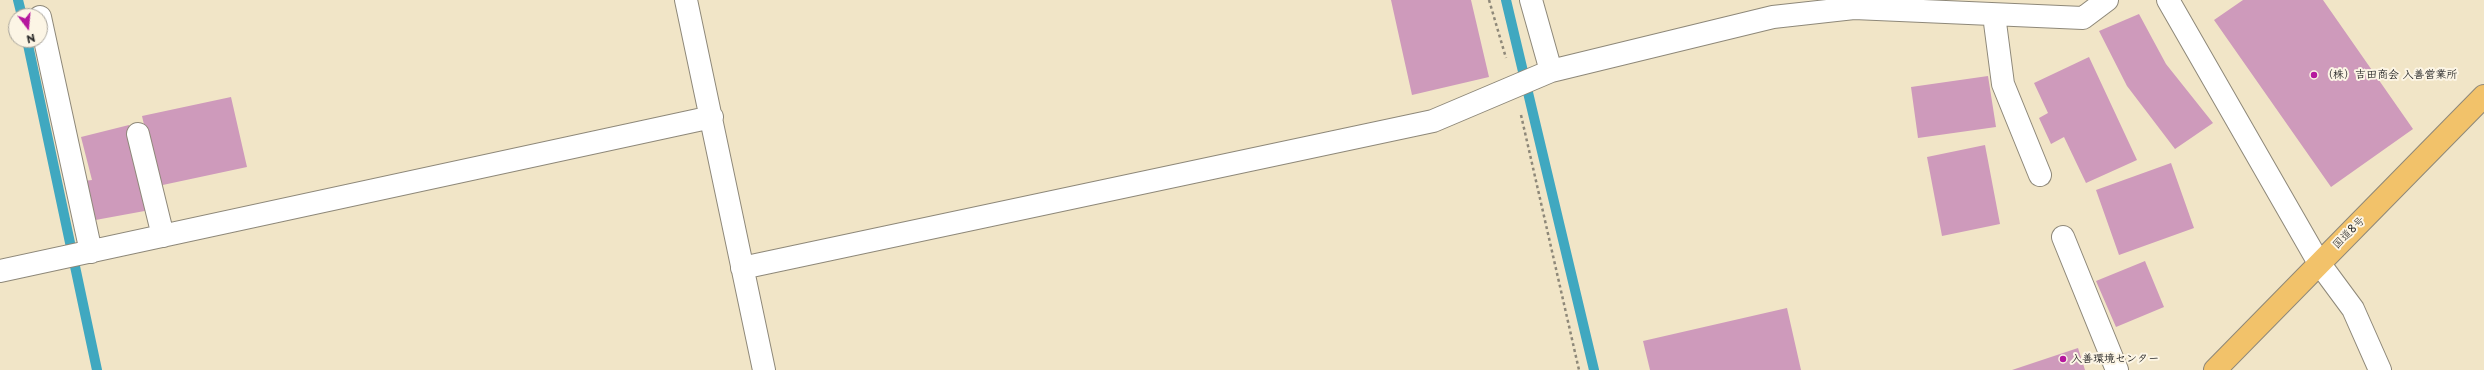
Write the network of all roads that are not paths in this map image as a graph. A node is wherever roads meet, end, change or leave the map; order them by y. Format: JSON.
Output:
{"nodes":[{"id":1,"x":686,"y":0,"type":"edge"},
{"id":2,"x":1531,"y":0,"type":"edge"},
{"id":3,"x":2107,"y":0,"type":"edge"},
{"id":4,"x":2168,"y":0,"type":"edge"},
{"id":5,"x":1994,"y":15,"type":"junction"},
{"id":6,"x":47,"y":48,"type":"edge"},
{"id":7,"x":1551,"y":71,"type":"junction"},
{"id":8,"x":2484,"y":96,"type":"edge"},
{"id":9,"x":712,"y":117,"type":"junction"},
{"id":10,"x":138,"y":134,"type":"dead end"},
{"id":11,"x":2040,"y":175,"type":"dead end"},
{"id":12,"x":163,"y":236,"type":"junction"},
{"id":13,"x":2063,"y":237,"type":"dead end"},
{"id":14,"x":90,"y":252,"type":"junction"},
{"id":15,"x":2319,"y":263,"type":"junction"},
{"id":16,"x":742,"y":268,"type":"junction"},
{"id":17,"x":0,"y":271,"type":"edge"},
{"id":18,"x":764,"y":370,"type":"edge"},
{"id":19,"x":2117,"y":370,"type":"edge"},
{"id":20,"x":2215,"y":370,"type":"edge"},
{"id":21,"x":2380,"y":370,"type":"edge"}],
"edges":[{"from":1,"to":9,"type":"street"},
{"from":2,"to":7,"type":"street"},
{"from":3,"to":5,"type":"street"},
{"from":4,"to":15,"type":"street"},
{"from":5,"to":7,"type":"street"},
{"from":5,"to":11,"type":"street"},
{"from":6,"to":14,"type":"street"},
{"from":7,"to":16,"type":"street"},
{"from":8,"to":15,"type":"highway","name":"国道8号"},
{"from":9,"to":12,"type":"street"},
{"from":9,"to":16,"type":"street"},
{"from":10,"to":12,"type":"street"},
{"from":12,"to":14,"type":"street"},
{"from":13,"to":19,"type":"street"},
{"from":14,"to":17,"type":"street"},
{"from":15,"to":20,"type":"highway","name":"国道8号"},
{"from":15,"to":21,"type":"street"},
{"from":16,"to":18,"type":"street"}]}
